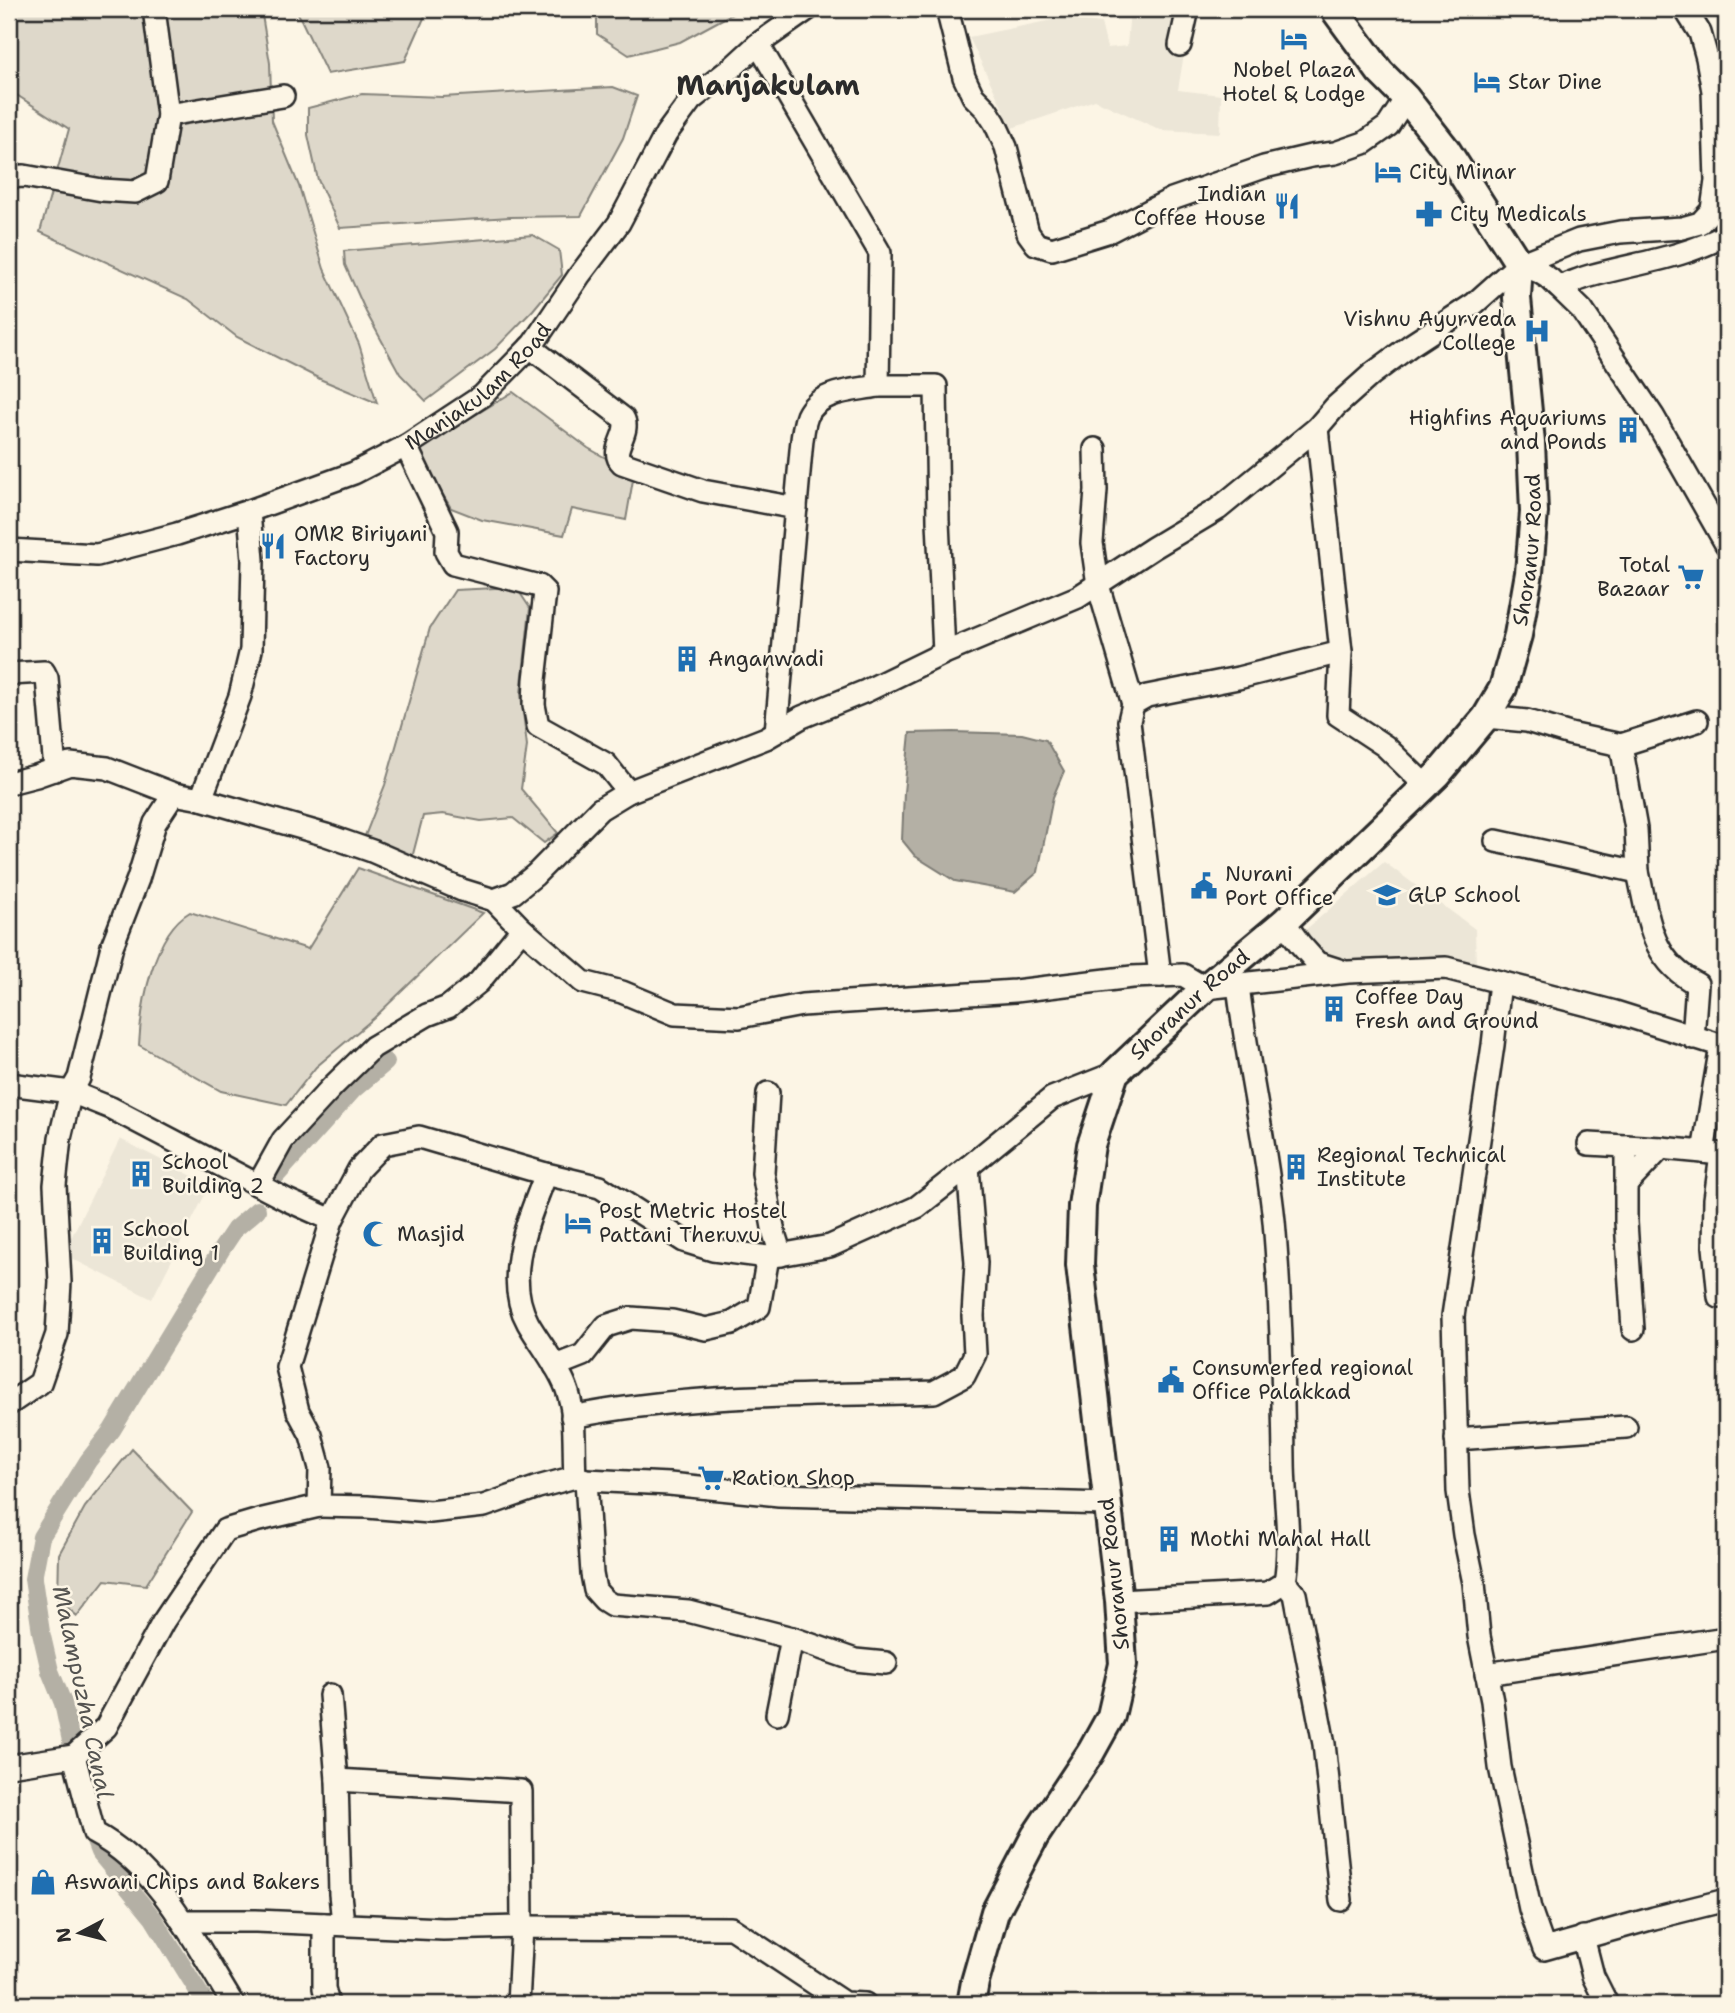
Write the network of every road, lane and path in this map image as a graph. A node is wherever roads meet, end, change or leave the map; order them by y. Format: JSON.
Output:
{"nodes":[{"id":1,"x":154,"y":9,"type":"edge"},
{"id":2,"x":808,"y":9,"type":"edge"},
{"id":3,"x":947,"y":9,"type":"edge"},
{"id":4,"x":1188,"y":9,"type":"edge"},
{"id":5,"x":1334,"y":9,"type":"edge"},
{"id":6,"x":1348,"y":9,"type":"edge"},
{"id":7,"x":1685,"y":9,"type":"edge"},
{"id":8,"x":758,"y":44,"type":"junction"},
{"id":9,"x":1180,"y":45,"type":"dead end"},
{"id":10,"x":283,"y":96,"type":"dead end"},
{"id":11,"x":1406,"y":98,"type":"junction"},
{"id":12,"x":168,"y":115,"type":"junction"},
{"id":13,"x":9,"y":177,"type":"edge"},
{"id":14,"x":1726,"y":235,"type":"edge"},
{"id":15,"x":1533,"y":280,"type":"junction"},
{"id":16,"x":530,"y":347,"type":"junction"},
{"id":17,"x":878,"y":386,"type":"junction"},
{"id":18,"x":1317,"y":428,"type":"junction"},
{"id":19,"x":406,"y":446,"type":"junction"},
{"id":20,"x":1095,"y":449,"type":"dead end"},
{"id":21,"x":796,"y":508,"type":"junction"},
{"id":22,"x":249,"y":511,"type":"junction"},
{"id":23,"x":1726,"y":544,"type":"edge"},
{"id":24,"x":9,"y":550,"type":"edge"},
{"id":25,"x":1098,"y":584,"type":"junction"},
{"id":26,"x":1340,"y":652,"type":"junction"},
{"id":27,"x":944,"y":653,"type":"junction"},
{"id":28,"x":9,"y":674,"type":"edge"},
{"id":29,"x":1133,"y":704,"type":"junction"},
{"id":30,"x":1486,"y":717,"type":"junction"},
{"id":31,"x":1697,"y":721,"type":"dead end"},
{"id":32,"x":776,"y":732,"type":"junction"},
{"id":33,"x":1621,"y":745,"type":"junction"},
{"id":34,"x":55,"y":769,"type":"junction"},
{"id":35,"x":9,"y":785,"type":"edge"},
{"id":36,"x":1426,"y":786,"type":"junction"},
{"id":37,"x":628,"y":792,"type":"junction"},
{"id":38,"x":174,"y":794,"type":"junction"},
{"id":39,"x":201,"y":799,"type":"junction"},
{"id":40,"x":1496,"y":841,"type":"dead end"},
{"id":41,"x":1638,"y":873,"type":"junction"},
{"id":42,"x":494,"y":900,"type":"junction"},
{"id":43,"x":1284,"y":922,"type":"junction"},
{"id":44,"x":522,"y":929,"type":"junction"},
{"id":45,"x":1348,"y":972,"type":"junction"},
{"id":46,"x":1160,"y":976,"type":"junction"},
{"id":47,"x":1500,"y":982,"type":"junction"},
{"id":48,"x":1238,"y":985,"type":"junction"},
{"id":49,"x":1205,"y":988,"type":"junction"},
{"id":50,"x":1693,"y":1038,"type":"junction"},
{"id":51,"x":1723,"y":1047,"type":"edge"},
{"id":52,"x":1115,"y":1073,"type":"junction"},
{"id":53,"x":9,"y":1084,"type":"edge"},
{"id":54,"x":71,"y":1092,"type":"junction"},
{"id":55,"x":768,"y":1093,"type":"dead end"},
{"id":56,"x":1588,"y":1144,"type":"dead end"},
{"id":57,"x":1626,"y":1146,"type":"junction"},
{"id":58,"x":1661,"y":1147,"type":"junction"},
{"id":59,"x":1717,"y":1154,"type":"edge"},
{"id":60,"x":968,"y":1167,"type":"junction"},
{"id":61,"x":546,"y":1174,"type":"junction"},
{"id":62,"x":258,"y":1185,"type":"junction"},
{"id":63,"x":1626,"y":1185,"type":"junction"},
{"id":64,"x":332,"y":1220,"type":"junction"},
{"id":65,"x":775,"y":1256,"type":"junction"},
{"id":66,"x":1719,"y":1297,"type":"dead end"},
{"id":67,"x":1633,"y":1329,"type":"dead end"},
{"id":68,"x":555,"y":1366,"type":"junction"},
{"id":69,"x":9,"y":1404,"type":"edge"},
{"id":70,"x":572,"y":1417,"type":"junction"},
{"id":71,"x":1626,"y":1427,"type":"dead end"},
{"id":72,"x":1456,"y":1438,"type":"junction"},
{"id":73,"x":581,"y":1479,"type":"junction"},
{"id":74,"x":1108,"y":1504,"type":"junction"},
{"id":75,"x":319,"y":1507,"type":"junction"},
{"id":76,"x":1285,"y":1582,"type":"junction"},
{"id":77,"x":1119,"y":1601,"type":"junction"},
{"id":78,"x":792,"y":1637,"type":"junction"},
{"id":79,"x":1726,"y":1638,"type":"edge"},
{"id":80,"x":886,"y":1662,"type":"dead end"},
{"id":81,"x":1486,"y":1674,"type":"junction"},
{"id":82,"x":330,"y":1695,"type":"dead end"},
{"id":83,"x":777,"y":1714,"type":"dead end"},
{"id":84,"x":74,"y":1756,"type":"junction"},
{"id":85,"x":9,"y":1766,"type":"edge"},
{"id":86,"x":337,"y":1780,"type":"junction"},
{"id":87,"x":1341,"y":1900,"type":"dead end"},
{"id":88,"x":1726,"y":1900,"type":"edge"},
{"id":89,"x":182,"y":1921,"type":"junction"},
{"id":90,"x":334,"y":1924,"type":"junction"},
{"id":91,"x":522,"y":1927,"type":"junction"},
{"id":92,"x":1592,"y":1935,"type":"junction"},
{"id":93,"x":233,"y":2004,"type":"edge"},
{"id":94,"x":328,"y":2004,"type":"edge"},
{"id":95,"x":518,"y":2004,"type":"edge"},
{"id":96,"x":844,"y":2004,"type":"edge"},
{"id":97,"x":865,"y":2004,"type":"edge"},
{"id":98,"x":971,"y":2004,"type":"edge"},
{"id":99,"x":1607,"y":2004,"type":"edge"}],
"edges":[{"from":1,"to":12,"type":"street"},
{"from":2,"to":8,"type":"street","name":"Manjakulam Road"},
{"from":3,"to":11,"type":"street"},
{"from":4,"to":9,"type":"street"},
{"from":5,"to":11,"type":"main road","name":"Shoranur Road"},
{"from":6,"to":11,"type":"main road","name":"Shoranur Road"},
{"from":7,"to":15,"type":"street"},
{"from":8,"to":16,"type":"street","name":"Manjakulam Road"},
{"from":8,"to":17,"type":"street"},
{"from":10,"to":12,"type":"street"},
{"from":11,"to":15,"type":"main road","name":"Shoranur Road"},
{"from":12,"to":13,"type":"street"},
{"from":14,"to":15,"type":"street"},
{"from":15,"to":18,"type":"street"},
{"from":15,"to":23,"type":"street"},
{"from":15,"to":30,"type":"main road","name":"Shoranur Road"},
{"from":16,"to":19,"type":"street","name":"Manjakulam Road"},
{"from":16,"to":21,"type":"street"},
{"from":17,"to":21,"type":"street"},
{"from":17,"to":27,"type":"street"},
{"from":18,"to":25,"type":"street"},
{"from":18,"to":26,"type":"street"},
{"from":19,"to":22,"type":"street","name":"Manjakulam Road"},
{"from":19,"to":37,"type":"street"},
{"from":20,"to":25,"type":"street"},
{"from":21,"to":32,"type":"street"},
{"from":22,"to":24,"type":"street","name":"Manjakulam Road"},
{"from":22,"to":39,"type":"street"},
{"from":25,"to":27,"type":"street"},
{"from":25,"to":29,"type":"street"},
{"from":26,"to":29,"type":"street"},
{"from":26,"to":36,"type":"street"},
{"from":27,"to":32,"type":"street"},
{"from":28,"to":34,"type":"street"},
{"from":29,"to":46,"type":"street"},
{"from":30,"to":33,"type":"street"},
{"from":30,"to":36,"type":"main road","name":"Shoranur Road"},
{"from":31,"to":33,"type":"street"},
{"from":32,"to":37,"type":"street"},
{"from":33,"to":41,"type":"street"},
{"from":34,"to":35,"type":"street"},
{"from":34,"to":38,"type":"street"},
{"from":36,"to":43,"type":"main road","name":"Shoranur Road"},
{"from":37,"to":42,"type":"street"},
{"from":38,"to":39,"type":"street"},
{"from":38,"to":54,"type":"street"},
{"from":39,"to":42,"type":"street"},
{"from":40,"to":41,"type":"street"},
{"from":41,"to":50,"type":"street"},
{"from":42,"to":44,"type":"street"},
{"from":43,"to":45,"type":"street"},
{"from":43,"to":49,"type":"main road","name":"Shoranur Road"},
{"from":44,"to":46,"type":"street"},
{"from":44,"to":62,"type":"street"},
{"from":45,"to":47,"type":"street"},
{"from":45,"to":48,"type":"street"},
{"from":46,"to":49,"type":"street"},
{"from":47,"to":50,"type":"street"},
{"from":47,"to":72,"type":"street"},
{"from":48,"to":49,"type":"street"},
{"from":48,"to":76,"type":"street"},
{"from":49,"to":52,"type":"main road","name":"Shoranur Road"},
{"from":50,"to":51,"type":"street"},
{"from":51,"to":59,"type":"street"},
{"from":52,"to":60,"type":"street"},
{"from":52,"to":74,"type":"main road","name":"Shoranur Road"},
{"from":53,"to":54,"type":"street"},
{"from":54,"to":62,"type":"street"},
{"from":54,"to":69,"type":"street"},
{"from":55,"to":65,"type":"street"},
{"from":56,"to":57,"type":"street"},
{"from":57,"to":58,"type":"street"},
{"from":57,"to":63,"type":"street"},
{"from":58,"to":59,"type":"street"},
{"from":58,"to":63,"type":"street"},
{"from":59,"to":66,"type":"street"},
{"from":60,"to":65,"type":"street"},
{"from":60,"to":70,"type":"street"},
{"from":61,"to":64,"type":"street"},
{"from":61,"to":65,"type":"street"},
{"from":61,"to":68,"type":"street"},
{"from":62,"to":64,"type":"street"},
{"from":63,"to":67,"type":"street"},
{"from":64,"to":75,"type":"street"},
{"from":65,"to":68,"type":"street"},
{"from":68,"to":70,"type":"street"},
{"from":70,"to":73,"type":"street"},
{"from":71,"to":72,"type":"street"},
{"from":72,"to":81,"type":"street"},
{"from":73,"to":74,"type":"street"},
{"from":73,"to":75,"type":"street"},
{"from":73,"to":78,"type":"street"},
{"from":74,"to":77,"type":"main road","name":"Shoranur Road"},
{"from":75,"to":84,"type":"street"},
{"from":76,"to":77,"type":"street"},
{"from":76,"to":87,"type":"street"},
{"from":77,"to":98,"type":"main road","name":"Shoranur Road"},
{"from":78,"to":80,"type":"street"},
{"from":78,"to":83,"type":"street"},
{"from":79,"to":81,"type":"street"},
{"from":81,"to":92,"type":"street"},
{"from":82,"to":86,"type":"street"},
{"from":84,"to":85,"type":"street"},
{"from":84,"to":89,"type":"street"},
{"from":86,"to":90,"type":"street"},
{"from":86,"to":91,"type":"street"},
{"from":88,"to":92,"type":"street"},
{"from":89,"to":90,"type":"street"},
{"from":89,"to":93,"type":"street"},
{"from":90,"to":91,"type":"street"},
{"from":90,"to":94,"type":"street"},
{"from":91,"to":95,"type":"street"},
{"from":91,"to":96,"type":"street"},
{"from":92,"to":99,"type":"street"},
{"from":96,"to":97,"type":"street"}]}
